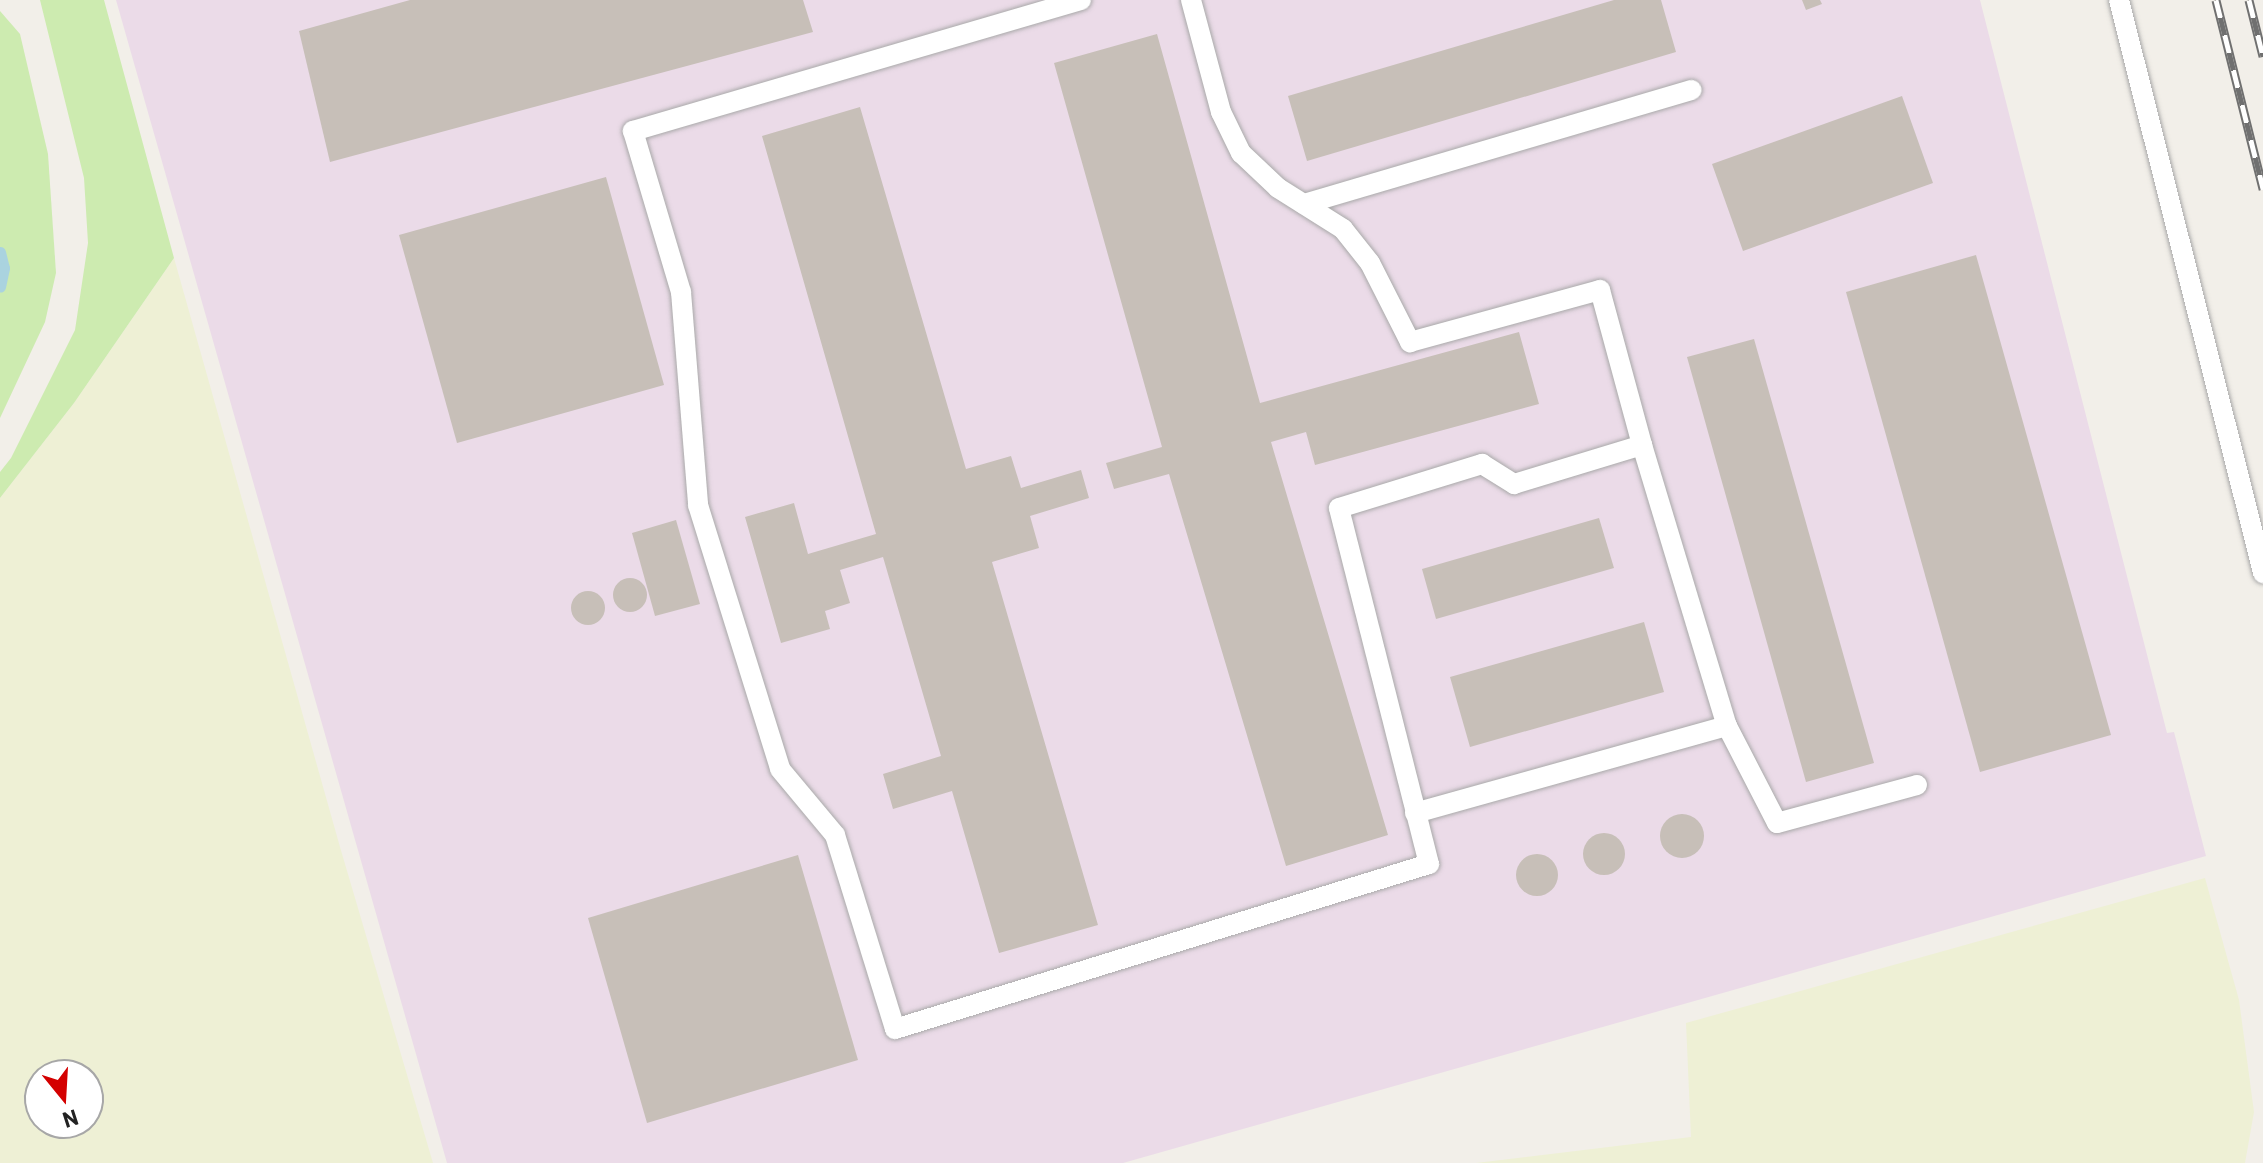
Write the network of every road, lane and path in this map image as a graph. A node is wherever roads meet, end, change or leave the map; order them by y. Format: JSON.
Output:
{"nodes":[{"id":1,"x":1081,"y":0,"type":"edge"},
{"id":2,"x":1191,"y":0,"type":"edge"},
{"id":3,"x":2119,"y":0,"type":"edge"},
{"id":4,"x":1692,"y":90,"type":"dead end"},
{"id":5,"x":1304,"y":204,"type":"junction"},
{"id":6,"x":1642,"y":445,"type":"junction"},
{"id":7,"x":2263,"y":573,"type":"edge"},
{"id":8,"x":1727,"y":726,"type":"junction"},
{"id":9,"x":1917,"y":785,"type":"dead end"},
{"id":10,"x":1415,"y":813,"type":"junction"}],
"edges":[{"from":1,"to":10,"type":"lane"},
{"from":2,"to":5,"type":"lane"},
{"from":3,"to":7,"type":"lane"},
{"from":4,"to":5,"type":"lane"},
{"from":5,"to":6,"type":"lane"},
{"from":6,"to":8,"type":"lane"},
{"from":6,"to":10,"type":"lane"},
{"from":8,"to":9,"type":"lane"},
{"from":8,"to":10,"type":"lane"}]}
